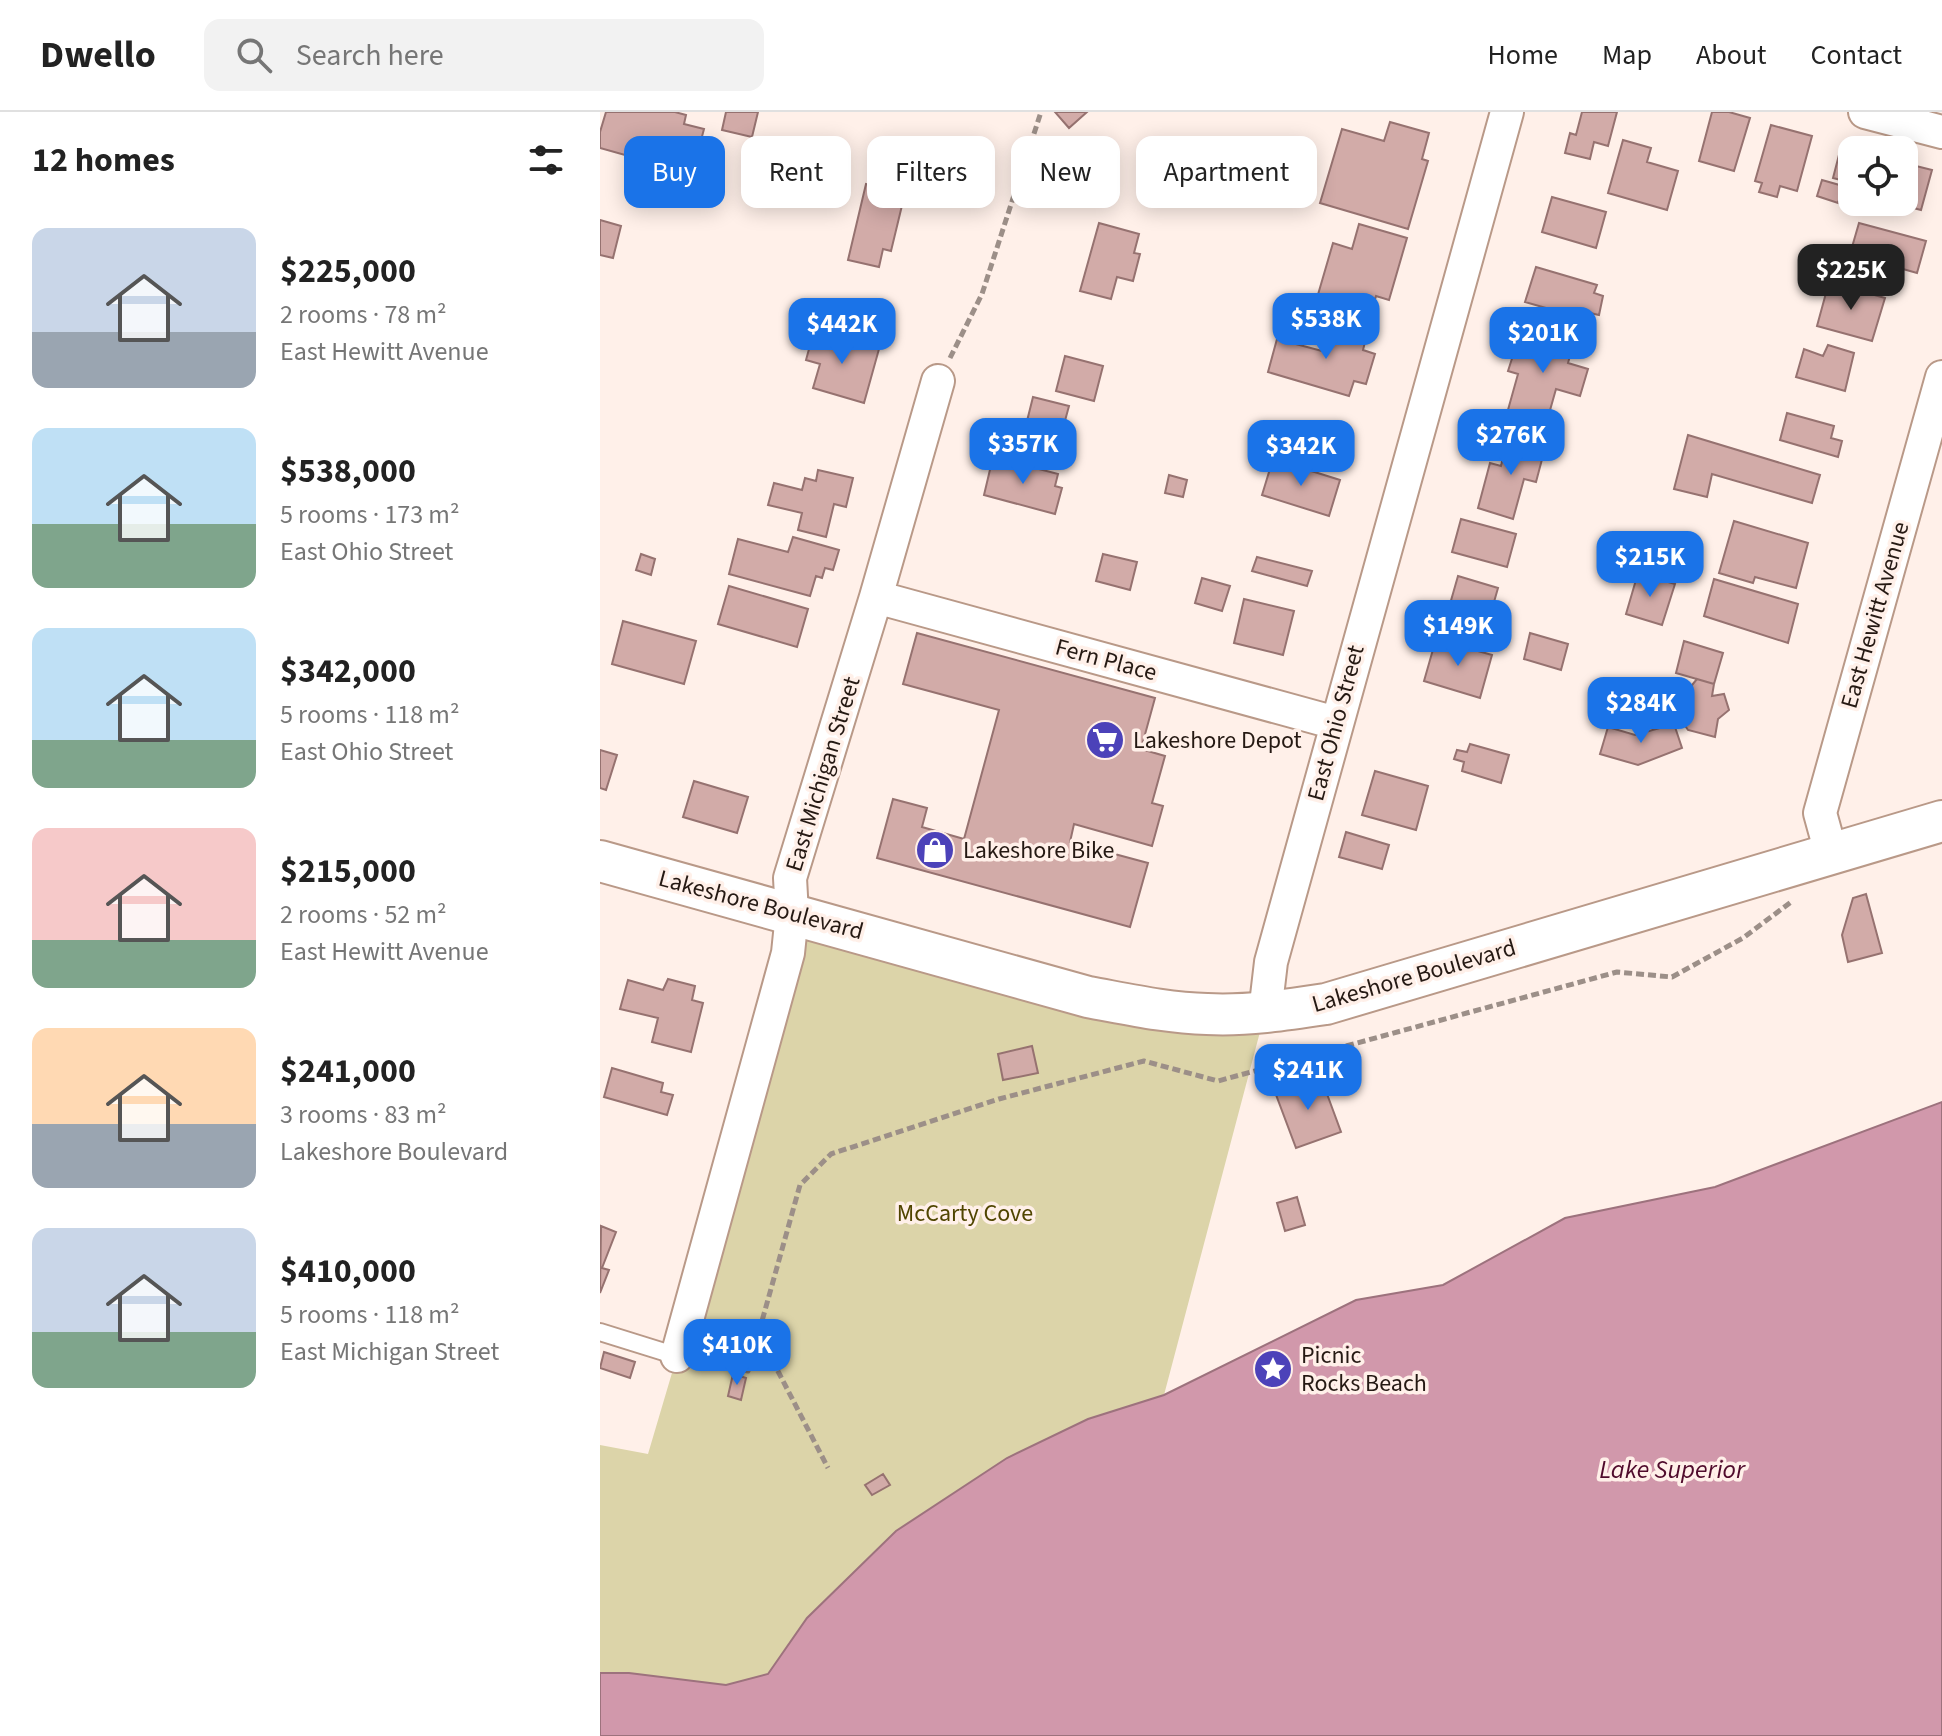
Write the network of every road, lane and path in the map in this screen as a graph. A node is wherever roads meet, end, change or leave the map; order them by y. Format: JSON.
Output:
{"nodes":[{"id":1,"x":1041,"y":112,"type":"edge"},
{"id":2,"x":1507,"y":112,"type":"edge"},
{"id":3,"x":1865,"y":112,"type":"edge"},
{"id":4,"x":1942,"y":132,"type":"edge"},
{"id":5,"x":1942,"y":377,"type":"edge"},
{"id":6,"x":938,"y":381,"type":"joint"},
{"id":7,"x":876,"y":597,"type":"junction"},
{"id":8,"x":1336,"y":723,"type":"junction"},
{"id":9,"x":1942,"y":821,"type":"edge"},
{"id":10,"x":1831,"y":853,"type":"junction"},
{"id":11,"x":600,"y":861,"type":"edge"},
{"id":12,"x":1801,"y":896,"type":"dead end"},
{"id":13,"x":792,"y":914,"type":"junction"},
{"id":14,"x":1265,"y":1013,"type":"junction"},
{"id":15,"x":600,"y":1332,"type":"edge"},
{"id":16,"x":755,"y":1346,"type":"junction"},
{"id":17,"x":677,"y":1356,"type":"junction"},
{"id":18,"x":828,"y":1468,"type":"dead end"}],
"edges":[{"from":1,"to":6,"type":"path"},
{"from":2,"to":8,"type":"street","name":"East Ohio Street"},
{"from":3,"to":4,"type":"street"},
{"from":5,"to":10,"type":"street","name":"East Hewitt Avenue"},
{"from":6,"to":7,"type":"street","name":"East Michigan Street"},
{"from":7,"to":8,"type":"street","name":"Fern Place"},
{"from":7,"to":13,"type":"street","name":"East Michigan Street"},
{"from":8,"to":14,"type":"street","name":"East Ohio Street"},
{"from":9,"to":10,"type":"street","name":"Lakeshore Boulevard"},
{"from":10,"to":14,"type":"street","name":"Lakeshore Boulevard"},
{"from":11,"to":13,"type":"street","name":"Lakeshore Boulevard"},
{"from":12,"to":16,"type":"path"},
{"from":13,"to":14,"type":"street","name":"Lakeshore Boulevard"},
{"from":13,"to":17,"type":"street","name":"East Michigan Street"},
{"from":15,"to":17,"type":"lane"},
{"from":16,"to":17,"type":"path"},
{"from":16,"to":18,"type":"path"}]}
